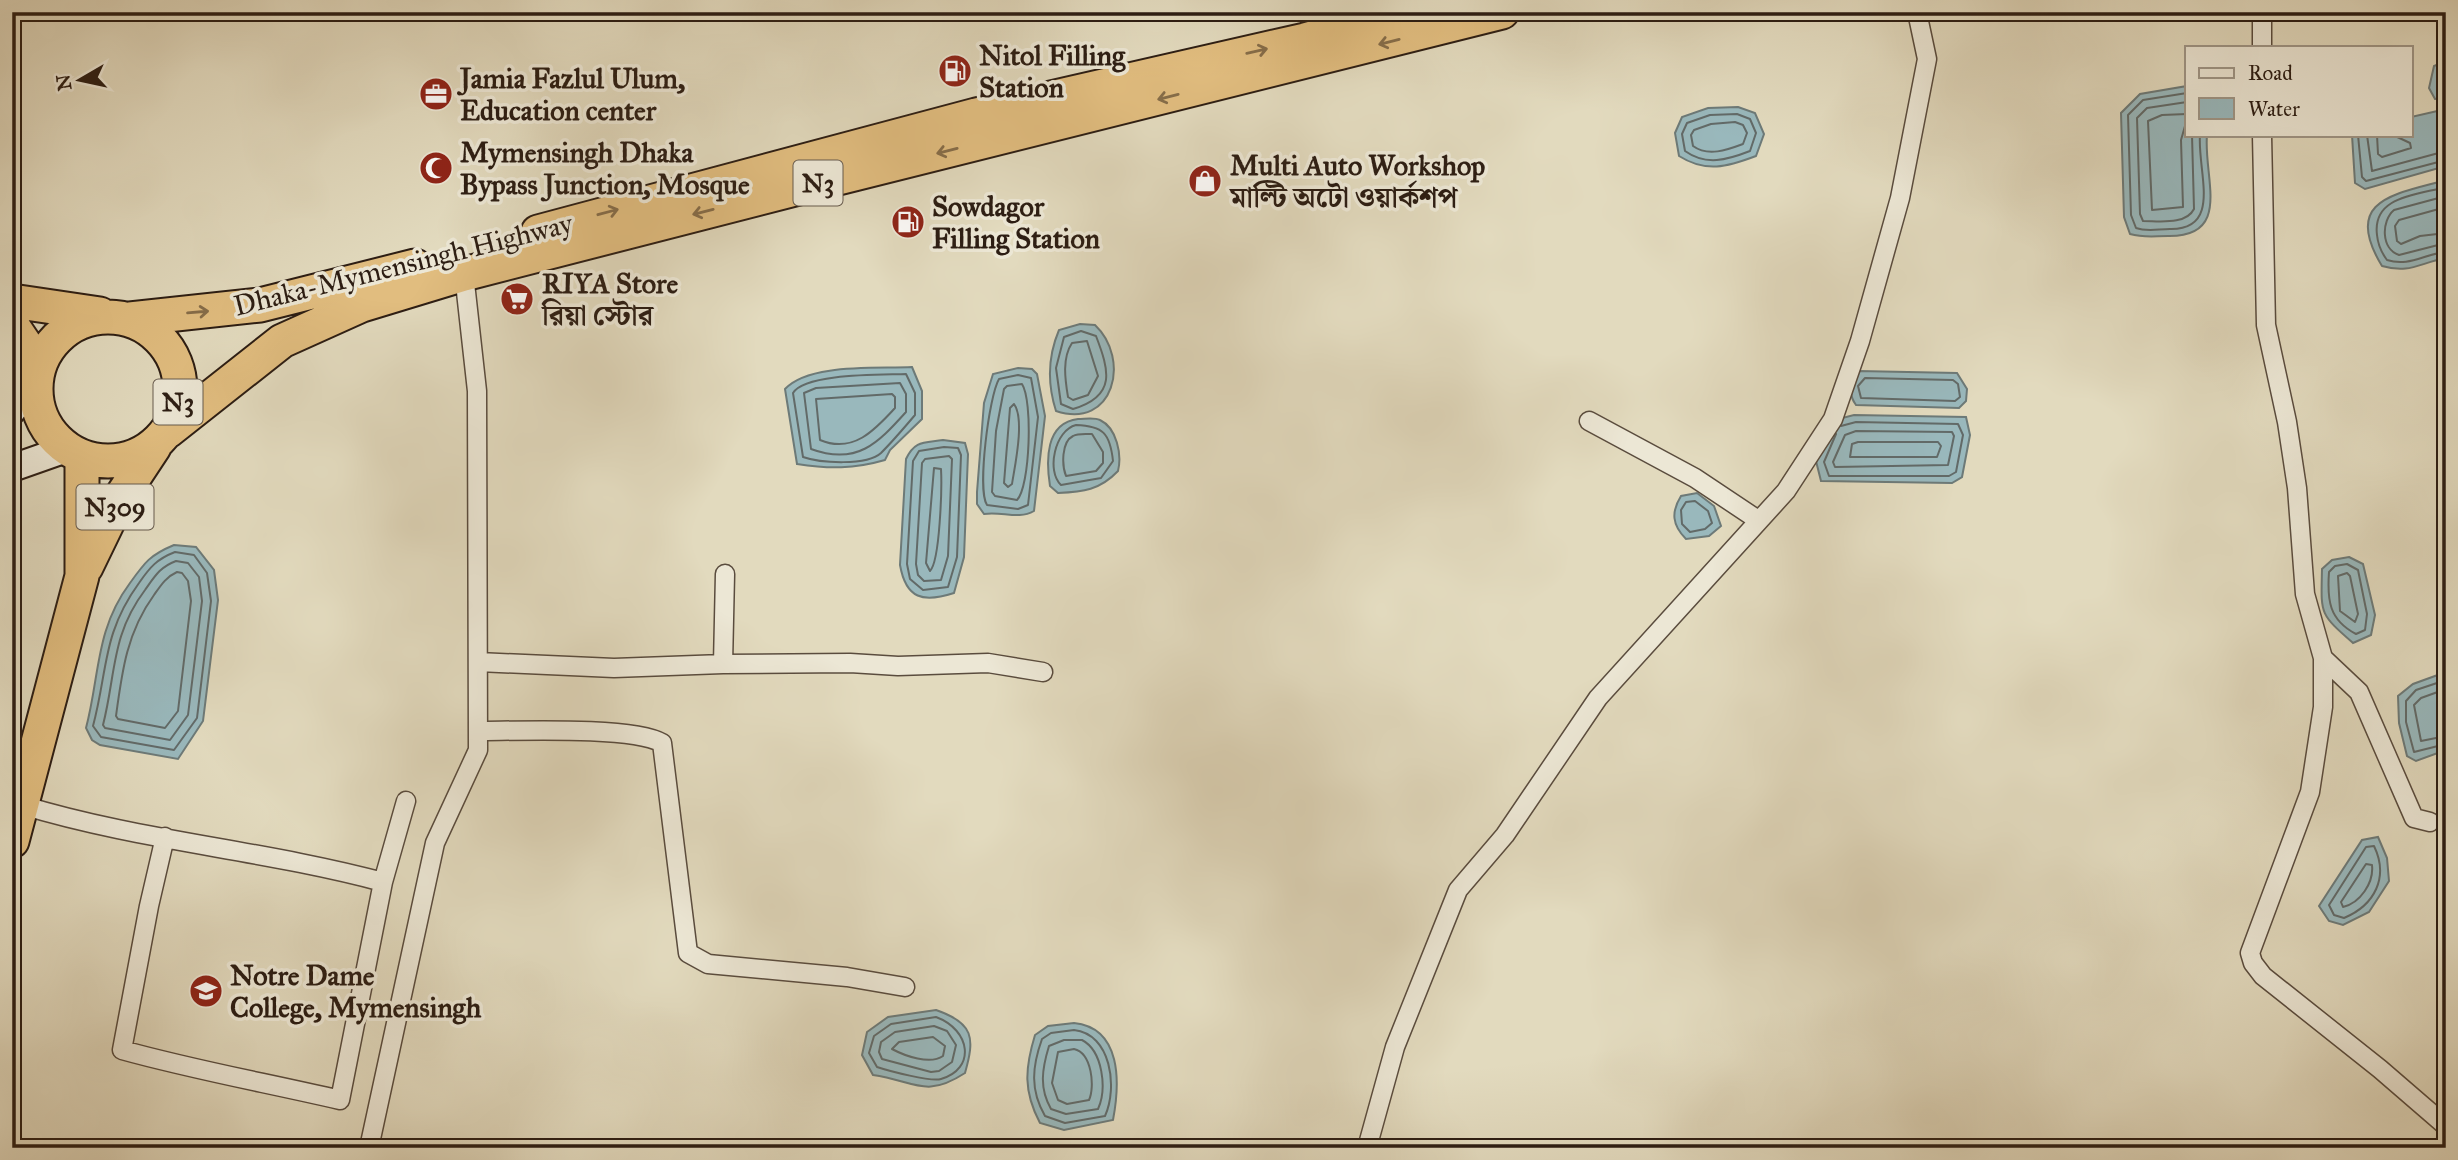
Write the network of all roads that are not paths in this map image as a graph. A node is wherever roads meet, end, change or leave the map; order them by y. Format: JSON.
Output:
{"nodes":[{"id":1,"x":1407,"y":12,"type":"edge"},
{"id":2,"x":1502,"y":12,"type":"edge"},
{"id":3,"x":1916,"y":12,"type":"edge"},
{"id":4,"x":2262,"y":12,"type":"edge"},
{"id":5,"x":2262,"y":46,"type":"edge"},
{"id":6,"x":2262,"y":136,"type":"edge"},
{"id":7,"x":464,"y":274,"type":"junction"},
{"id":8,"x":12,"y":301,"type":"edge"},
{"id":9,"x":121,"y":318,"type":"junction"},
{"id":10,"x":12,"y":325,"type":"edge"},
{"id":11,"x":38,"y":370,"type":"junction"},
{"id":12,"x":12,"y":411,"type":"edge"},
{"id":13,"x":1589,"y":421,"type":"dead end"},
{"id":14,"x":162,"y":437,"type":"junction"},
{"id":15,"x":74,"y":453,"type":"junction"},
{"id":16,"x":12,"y":468,"type":"edge"},
{"id":17,"x":1758,"y":520,"type":"junction"},
{"id":18,"x":725,"y":574,"type":"dead end"},
{"id":19,"x":82,"y":576,"type":"junction"},
{"id":20,"x":2323,"y":657,"type":"junction"},
{"id":21,"x":478,"y":662,"type":"junction"},
{"id":22,"x":723,"y":664,"type":"junction"},
{"id":23,"x":1043,"y":672,"type":"dead end"},
{"id":24,"x":478,"y":732,"type":"junction"},
{"id":25,"x":406,"y":800,"type":"dead end"},
{"id":26,"x":22,"y":805,"type":"junction"},
{"id":27,"x":2430,"y":822,"type":"dead end"},
{"id":28,"x":165,"y":838,"type":"junction"},
{"id":29,"x":12,"y":841,"type":"edge"},
{"id":30,"x":383,"y":882,"type":"junction"},
{"id":31,"x":905,"y":987,"type":"dead end"},
{"id":32,"x":2446,"y":1126,"type":"edge"},
{"id":33,"x":369,"y":1148,"type":"edge"},
{"id":34,"x":1367,"y":1148,"type":"edge"}],
"edges":[{"from":9,"to":1,"type":"highway","name":"Dhaka-Mymensingh Highway","number":"N3","one_way":true},
{"from":2,"to":7,"type":"highway","name":"Dhaka-Mymensingh Highway","number":"N3","one_way":true},
{"from":3,"to":17,"type":"street"},
{"from":4,"to":5,"type":"street"},
{"from":6,"to":20,"type":"street"},
{"from":7,"to":14,"type":"highway","name":"Dhaka-Mymensingh Highway","number":"N3"},
{"from":7,"to":21,"type":"street"},
{"from":8,"to":9,"type":"highway","number":"N3"},
{"from":9,"to":11,"type":"highway","number":"N3"},
{"from":9,"to":14,"type":"highway","number":"N3"},
{"from":10,"to":11,"type":"highway"},
{"from":11,"to":12,"type":"main road"},
{"from":11,"to":15,"type":"highway"},
{"from":13,"to":17,"type":"street"},
{"from":14,"to":15,"type":"highway","number":"N3"},
{"from":14,"to":19,"type":"highway","number":"N309"},
{"from":15,"to":16,"type":"main road"},
{"from":15,"to":19,"type":"highway","number":"N309"},
{"from":17,"to":34,"type":"street"},
{"from":18,"to":22,"type":"street"},
{"from":19,"to":26,"type":"highway","number":"N309"},
{"from":20,"to":27,"type":"street"},
{"from":20,"to":32,"type":"street"},
{"from":21,"to":22,"type":"street"},
{"from":21,"to":24,"type":"street"},
{"from":22,"to":23,"type":"street"},
{"from":24,"to":31,"type":"street"},
{"from":24,"to":33,"type":"street"},
{"from":25,"to":30,"type":"street"},
{"from":26,"to":28,"type":"street"},
{"from":26,"to":29,"type":"highway","number":"N309"},
{"from":28,"to":30,"type":"street"},
{"from":28,"to":30,"type":"street"}]}
